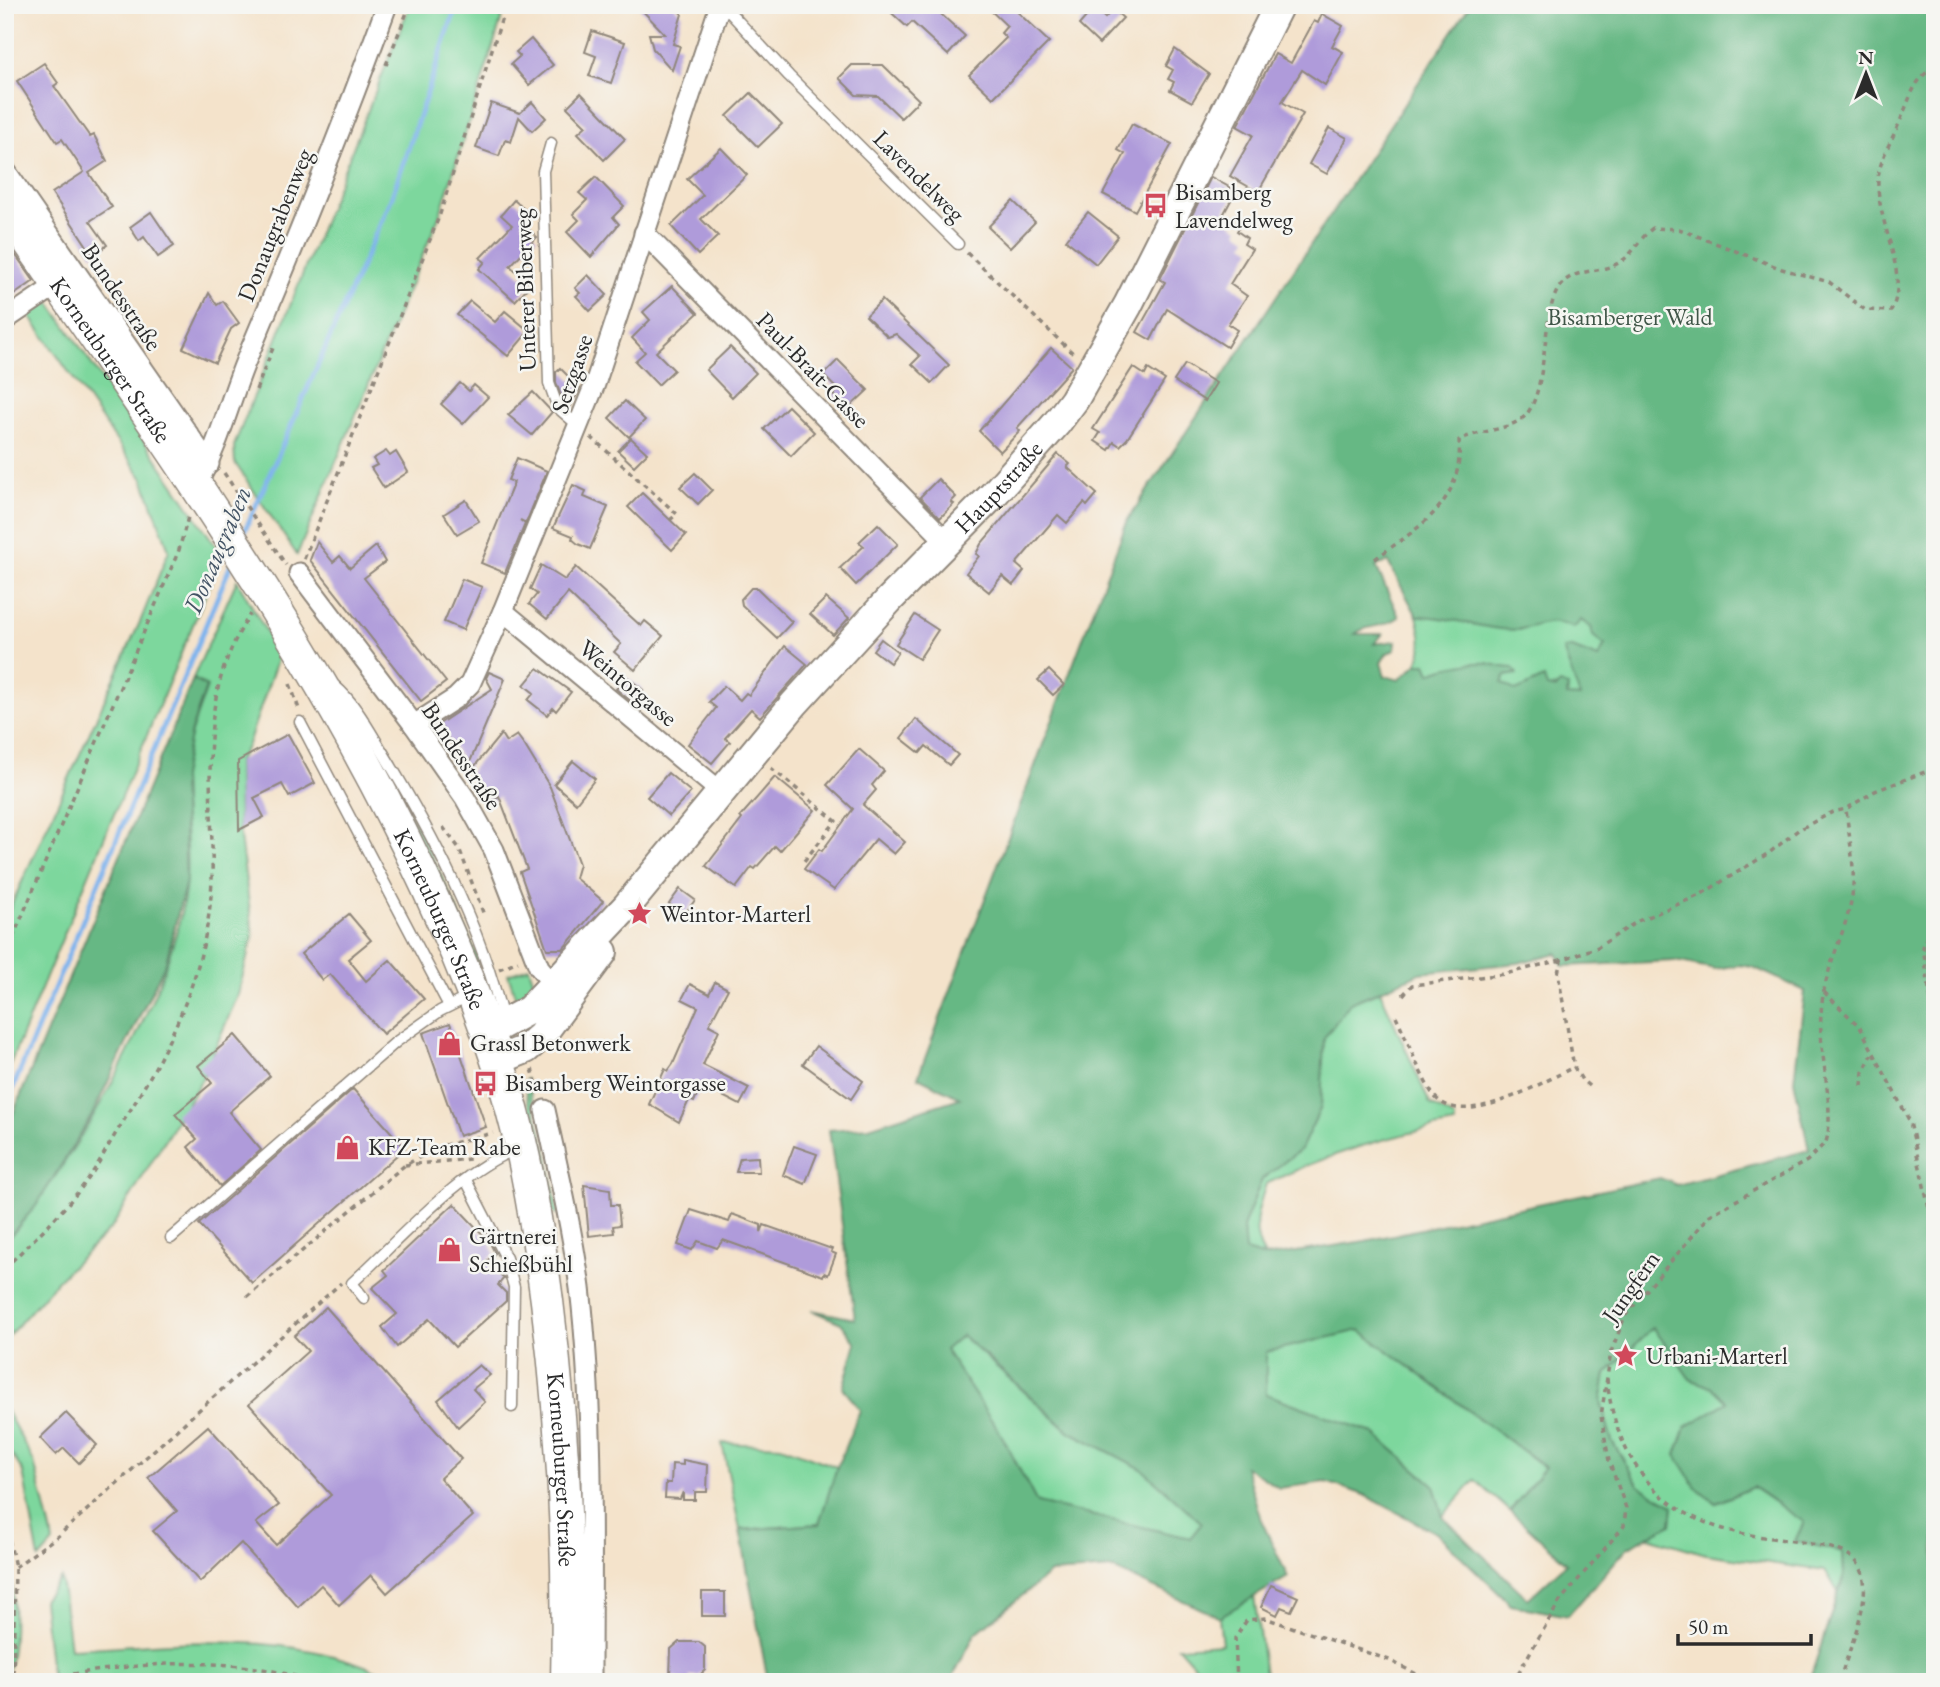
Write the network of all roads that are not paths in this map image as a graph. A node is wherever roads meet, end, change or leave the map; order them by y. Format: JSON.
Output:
{"nodes":[{"id":1,"x":387,"y":5,"type":"edge"},
{"id":2,"x":722,"y":5,"type":"edge"},
{"id":3,"x":1279,"y":5,"type":"edge"},
{"id":4,"x":551,"y":143,"type":"dead end"},
{"id":5,"x":5,"y":170,"type":"edge"},
{"id":6,"x":5,"y":207,"type":"edge"},
{"id":7,"x":644,"y":233,"type":"junction"},
{"id":8,"x":958,"y":244,"type":"road end"},
{"id":9,"x":58,"y":284,"type":"junction"},
{"id":10,"x":5,"y":320,"type":"edge"},
{"id":11,"x":579,"y":426,"type":"junction"},
{"id":12,"x":206,"y":478,"type":"junction"},
{"id":13,"x":947,"y":542,"type":"junction"},
{"id":14,"x":299,"y":573,"type":"road end"},
{"id":15,"x":503,"y":611,"type":"junction"},
{"id":16,"x":310,"y":668,"type":"junction"},
{"id":17,"x":300,"y":722,"type":"dead end"},
{"id":18,"x":415,"y":725,"type":"junction"},
{"id":19,"x":721,"y":792,"type":"junction"},
{"id":20,"x":627,"y":906,"type":"junction"},
{"id":21,"x":553,"y":984,"type":"junction"},
{"id":22,"x":461,"y":1001,"type":"junction"},
{"id":23,"x":499,"y":1039,"type":"junction"},
{"id":24,"x":545,"y":1110,"type":"road end"},
{"id":25,"x":505,"y":1145,"type":"junction"},
{"id":26,"x":466,"y":1180,"type":"junction"},
{"id":27,"x":171,"y":1238,"type":"dead end"},
{"id":28,"x":539,"y":1241,"type":"junction"},
{"id":29,"x":574,"y":1244,"type":"junction"},
{"id":30,"x":364,"y":1298,"type":"dead end"},
{"id":31,"x":512,"y":1407,"type":"dead end"},
{"id":32,"x":568,"y":1682,"type":"edge"},
{"id":33,"x":591,"y":1682,"type":"edge"}],
"edges":[{"from":1,"to":12,"type":"street","name":"Donaugrabenweg"},
{"from":2,"to":7,"type":"street","name":"Setzgasse"},
{"from":2,"to":8,"type":"lane","name":"Lavendelweg"},
{"from":3,"to":13,"type":"main road","name":"Hauptstraße"},
{"from":4,"to":11,"type":"lane","name":"Unterer Biberweg"},
{"from":5,"to":12,"type":"street","name":"Bundesstraße"},
{"from":6,"to":9,"type":"main road","name":"Korneuburger Straße"},
{"from":7,"to":11,"type":"street","name":"Setzgasse"},
{"from":7,"to":13,"type":"street","name":"Paul-Brait-Gasse"},
{"from":9,"to":10,"type":"street"},
{"from":9,"to":12,"type":"main road","name":"Korneuburger Straße"},
{"from":11,"to":15,"type":"street","name":"Setzgasse"},
{"from":12,"to":16,"type":"main road","name":"Korneuburger Straße"},
{"from":13,"to":19,"type":"main road","name":"Hauptstraße"},
{"from":14,"to":18,"type":"street","name":"Bundesstraße"},
{"from":15,"to":18,"type":"street","name":"Setzgasse"},
{"from":15,"to":19,"type":"street","name":"Weintorgasse"},
{"from":16,"to":22,"type":"main road","name":"Korneuburger Straße"},
{"from":16,"to":23,"type":"lane"},
{"from":17,"to":22,"type":"lane"},
{"from":18,"to":21,"type":"street","name":"Bundesstraße"},
{"from":19,"to":20,"type":"main road","name":"Hauptstraße"},
{"from":20,"to":21,"type":"main road","name":"Hauptstraße"},
{"from":20,"to":23,"type":"main road","name":"Hauptstraße"},
{"from":21,"to":23,"type":"main road","name":"Hauptstraße"},
{"from":22,"to":23,"type":"main road","name":"Korneuburger Straße"},
{"from":22,"to":27,"type":"lane"},
{"from":23,"to":25,"type":"main road","name":"Korneuburger Straße"},
{"from":24,"to":29,"type":"street"},
{"from":25,"to":26,"type":"lane"},
{"from":25,"to":28,"type":"main road","name":"Korneuburger Straße"},
{"from":26,"to":30,"type":"lane"},
{"from":26,"to":31,"type":"lane"},
{"from":28,"to":29,"type":"street"},
{"from":28,"to":32,"type":"main road","name":"Korneuburger Straße"},
{"from":29,"to":33,"type":"street"}]}
